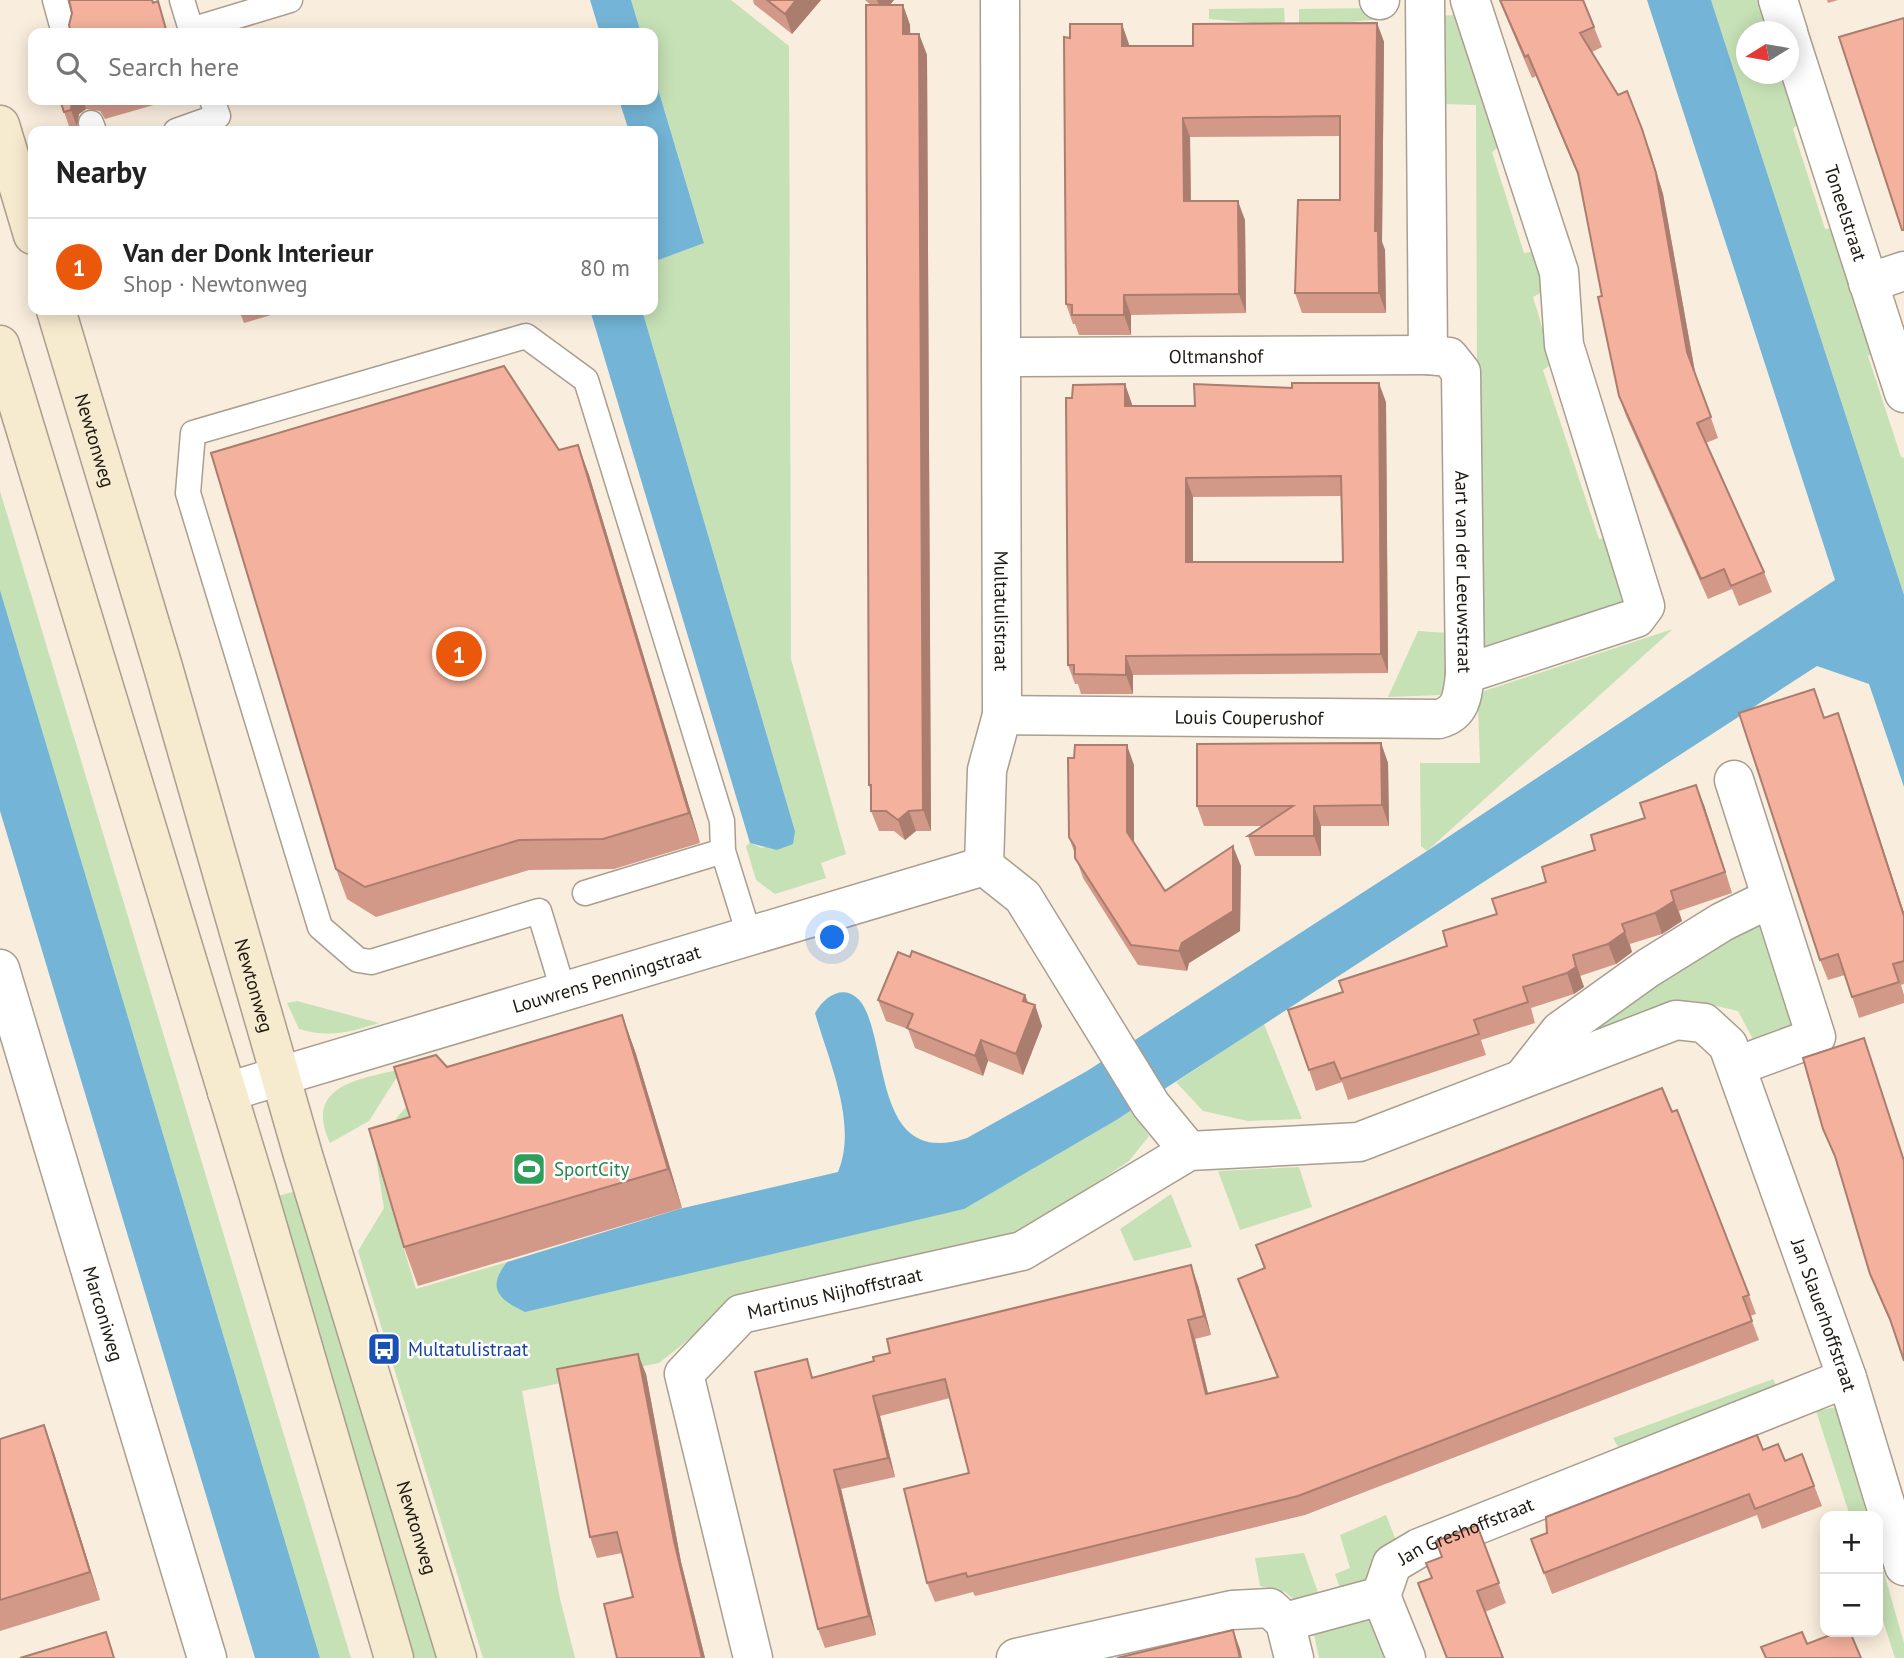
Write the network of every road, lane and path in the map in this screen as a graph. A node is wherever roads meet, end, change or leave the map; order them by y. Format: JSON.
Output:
{"nodes":[{"id":1,"x":55,"y":0,"type":"edge"},
{"id":2,"x":182,"y":0,"type":"edge"},
{"id":3,"x":290,"y":0,"type":"edge"},
{"id":4,"x":1000,"y":0,"type":"edge"},
{"id":5,"x":1410,"y":0,"type":"edge"},
{"id":6,"x":1425,"y":0,"type":"edge"},
{"id":7,"x":1470,"y":0,"type":"edge"},
{"id":8,"x":1778,"y":0,"type":"edge"},
{"id":9,"x":1785,"y":21,"type":"edge"},
{"id":10,"x":63,"y":28,"type":"edge"},
{"id":11,"x":191,"y":28,"type":"edge"},
{"id":12,"x":204,"y":28,"type":"edge"},
{"id":13,"x":1799,"y":67,"type":"edge"},
{"id":14,"x":214,"y":105,"type":"edge"},
{"id":15,"x":0,"y":125,"type":"edge"},
{"id":16,"x":190,"y":126,"type":"edge"},
{"id":17,"x":23,"y":211,"type":"edge"},
{"id":18,"x":1904,"y":271,"type":"edge"},
{"id":19,"x":1868,"y":283,"type":"junction"},
{"id":20,"x":57,"y":315,"type":"edge"},
{"id":21,"x":0,"y":345,"type":"edge"},
{"id":22,"x":1428,"y":355,"type":"junction"},
{"id":23,"x":1002,"y":357,"type":"junction"},
{"id":24,"x":1904,"y":393,"type":"edge"},
{"id":25,"x":1465,"y":674,"type":"junction"},
{"id":26,"x":1002,"y":715,"type":"junction"},
{"id":27,"x":1734,"y":780,"type":"dead end"},
{"id":28,"x":723,"y":852,"type":"junction"},
{"id":29,"x":984,"y":866,"type":"junction"},
{"id":30,"x":584,"y":892,"type":"dead end"},
{"id":31,"x":1771,"y":898,"type":"junction"},
{"id":32,"x":750,"y":938,"type":"junction"},
{"id":33,"x":0,"y":969,"type":"edge"},
{"id":34,"x":564,"y":993,"type":"junction"},
{"id":35,"x":1737,"y":1066,"type":"junction"},
{"id":36,"x":279,"y":1074,"type":"junction"},
{"id":37,"x":1522,"y":1078,"type":"junction"},
{"id":38,"x":227,"y":1092,"type":"junction"},
{"id":39,"x":1189,"y":1151,"type":"junction"},
{"id":40,"x":1847,"y":1378,"type":"junction"},
{"id":41,"x":1904,"y":1566,"type":"edge"},
{"id":42,"x":1381,"y":1596,"type":"junction"},
{"id":43,"x":1286,"y":1622,"type":"junction"},
{"id":44,"x":207,"y":1658,"type":"edge"},
{"id":45,"x":394,"y":1658,"type":"edge"},
{"id":46,"x":457,"y":1658,"type":"edge"},
{"id":47,"x":753,"y":1658,"type":"edge"},
{"id":48,"x":1016,"y":1658,"type":"edge"},
{"id":49,"x":1294,"y":1658,"type":"edge"},
{"id":50,"x":1406,"y":1658,"type":"edge"}],
"edges":[{"from":1,"to":10,"type":"lane"},
{"from":2,"to":11,"type":"lane"},
{"from":3,"to":12,"type":"lane"},
{"from":4,"to":23,"type":"street","name":"Multatulistraat"},
{"from":5,"to":6,"type":"street"},
{"from":6,"to":7,"type":"street"},
{"from":6,"to":22,"type":"street"},
{"from":7,"to":25,"type":"street","name":"Aart van der Leeuwstraat"},
{"from":8,"to":9,"type":"street","name":"Toneelstraat"},
{"from":13,"to":19,"type":"street","name":"Toneelstraat"},
{"from":14,"to":16,"type":"lane"},
{"from":15,"to":17,"type":"main road"},
{"from":18,"to":19,"type":"street"},
{"from":19,"to":24,"type":"street","name":"Toneelstraat"},
{"from":20,"to":36,"type":"main road","name":"Newtonweg"},
{"from":21,"to":38,"type":"main road"},
{"from":22,"to":23,"type":"street","name":"Oltmanshof"},
{"from":22,"to":25,"type":"street","name":"Aart van der Leeuwstraat"},
{"from":23,"to":26,"type":"street","name":"Multatulistraat"},
{"from":25,"to":26,"type":"street","name":"Louis Couperushof"},
{"from":26,"to":29,"type":"street","name":"Multatulistraat"},
{"from":27,"to":31,"type":"street"},
{"from":28,"to":30,"type":"lane"},
{"from":28,"to":32,"type":"lane"},
{"from":28,"to":34,"type":"lane"},
{"from":29,"to":32,"type":"street","name":"Louwrens Penningstraat"},
{"from":29,"to":39,"type":"street"},
{"from":31,"to":35,"type":"street"},
{"from":31,"to":37,"type":"street","name":"Jan Slauerhoffstraat"},
{"from":32,"to":34,"type":"street","name":"Louwrens Penningstraat"},
{"from":33,"to":44,"type":"street","name":"Marconiweg"},
{"from":34,"to":36,"type":"street","name":"Louwrens Penningstraat"},
{"from":35,"to":37,"type":"street","name":"Jan Slauerhoffstraat"},
{"from":35,"to":40,"type":"street","name":"Jan Slauerhoffstraat"},
{"from":36,"to":38,"type":"street","name":"Louwrens Penningstraat"},
{"from":36,"to":46,"type":"main road","name":"Newtonweg"},
{"from":37,"to":39,"type":"street","name":"Jan Slauerhoffstraat"},
{"from":38,"to":45,"type":"main road"},
{"from":39,"to":47,"type":"street","name":"Martinus Nijhoffstraat"},
{"from":40,"to":41,"type":"street","name":"Jan Slauerhoffstraat"},
{"from":40,"to":42,"type":"street","name":"Jan Greshoffstraat"},
{"from":42,"to":43,"type":"street"},
{"from":42,"to":50,"type":"street"},
{"from":43,"to":48,"type":"street"},
{"from":43,"to":49,"type":"street"}]}
